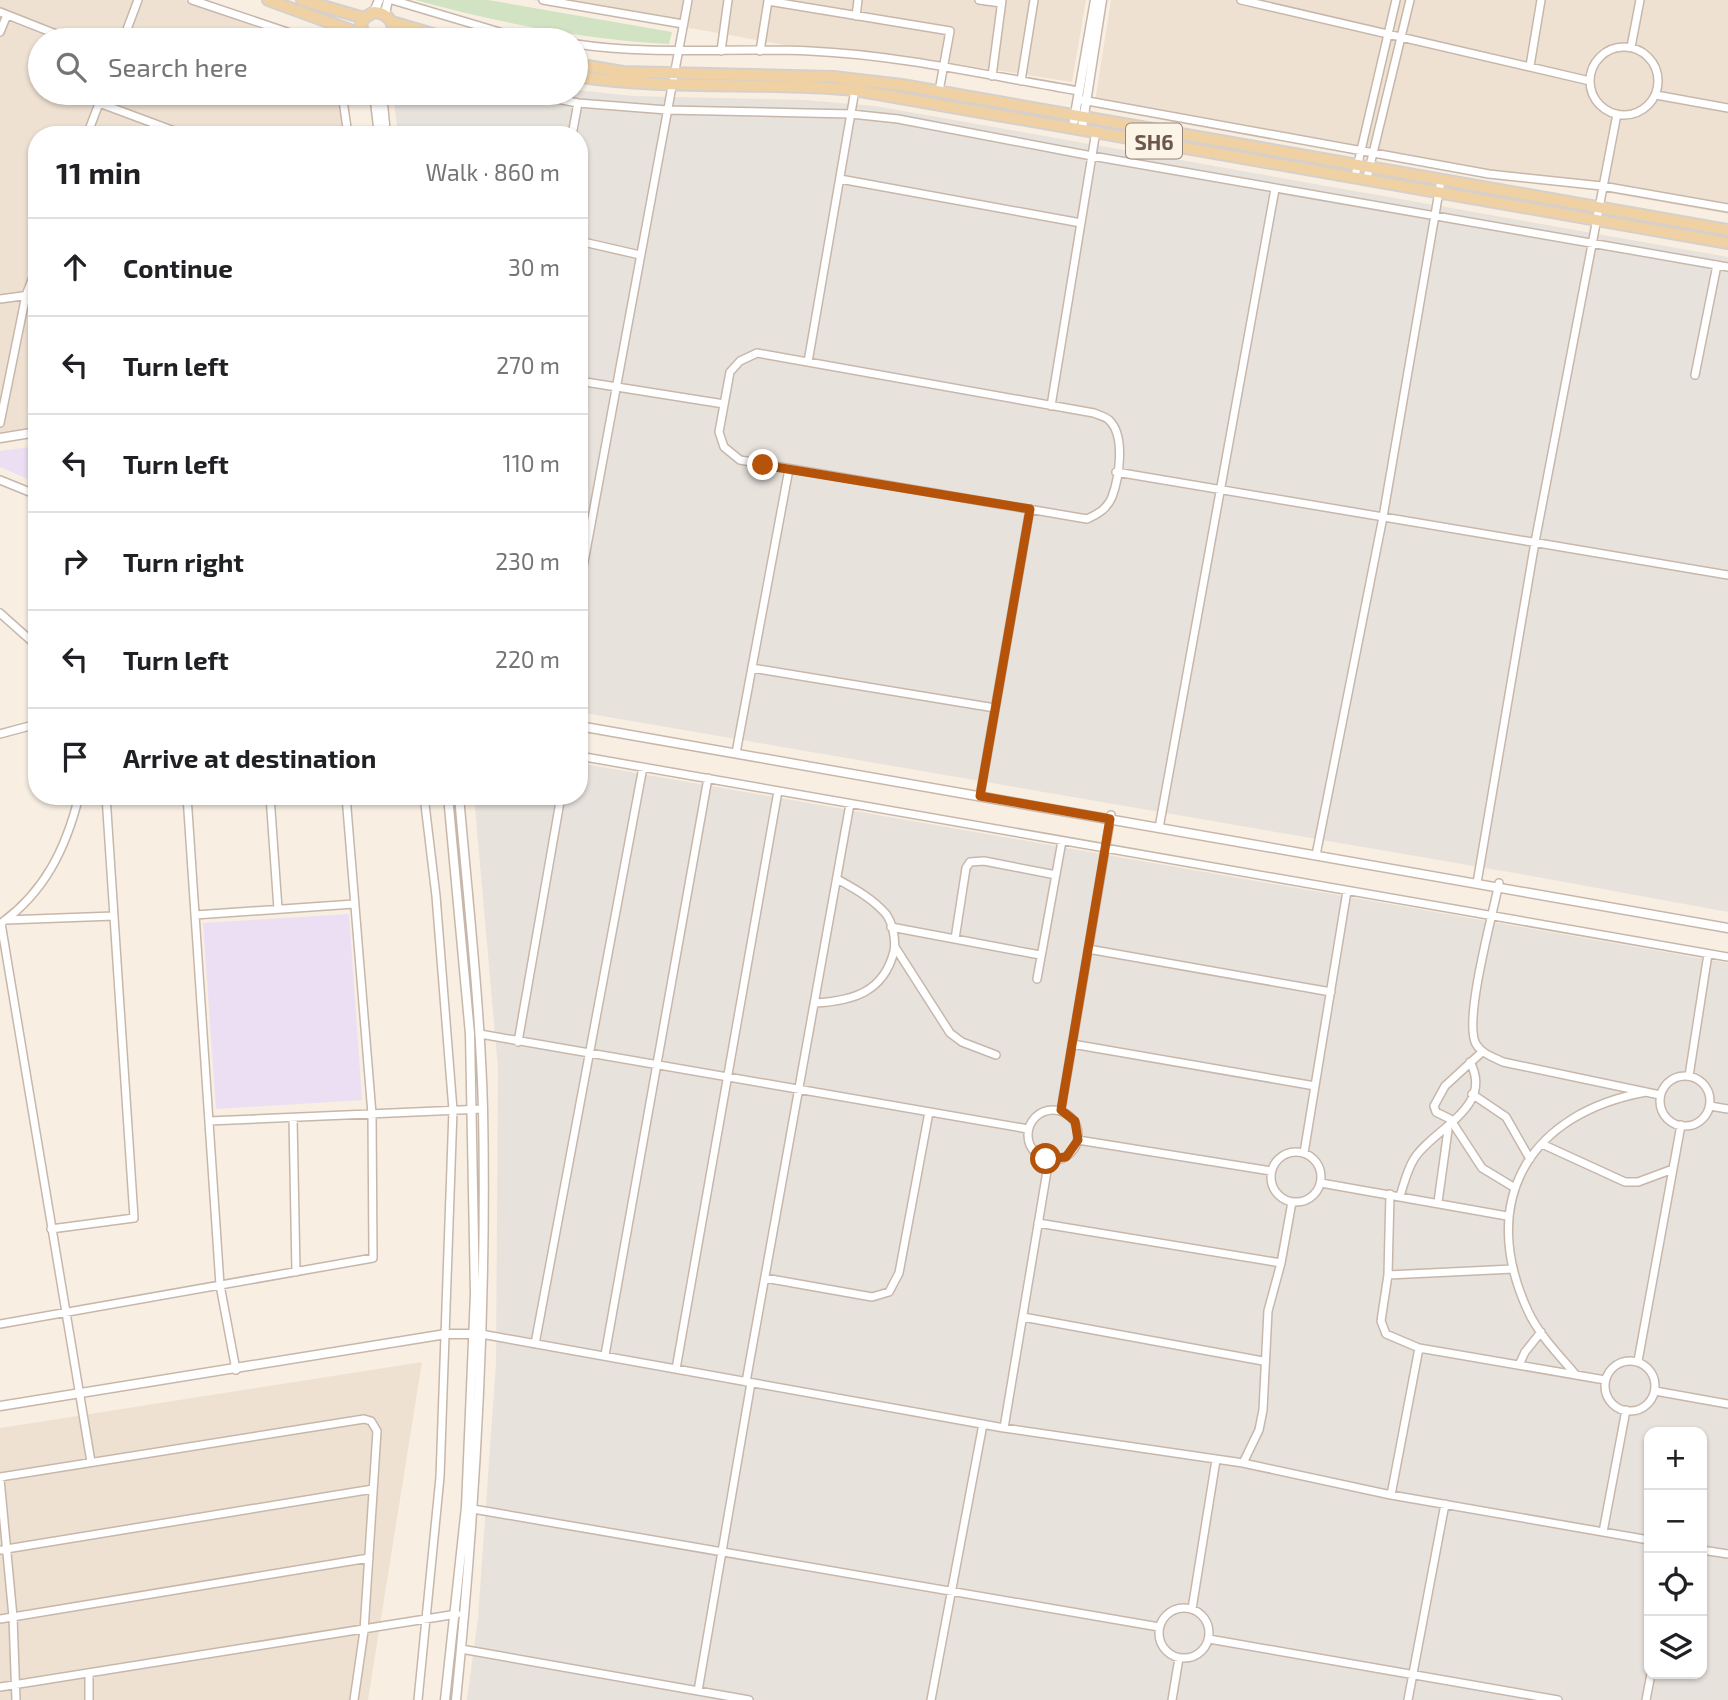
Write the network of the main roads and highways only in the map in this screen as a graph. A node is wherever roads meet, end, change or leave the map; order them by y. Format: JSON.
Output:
{"nodes":[{"id":1,"x":268,"y":0,"type":"edge"},
{"id":2,"x":302,"y":0,"type":"edge"},
{"id":3,"x":379,"y":17,"type":"junction"},
{"id":4,"x":340,"y":28,"type":"edge"},
{"id":5,"x":370,"y":28,"type":"edge"},
{"id":6,"x":386,"y":28,"type":"edge"},
{"id":7,"x":414,"y":28,"type":"edge"},
{"id":8,"x":588,"y":66,"type":"edge"},
{"id":9,"x":588,"y":78,"type":"edge"},
{"id":10,"x":672,"y":80,"type":"junction"},
{"id":11,"x":1078,"y":122,"type":"junction"},
{"id":12,"x":1356,"y":170,"type":"junction"},
{"id":13,"x":1440,"y":185,"type":"junction"},
{"id":14,"x":1728,"y":230,"type":"edge"},
{"id":15,"x":1728,"y":243,"type":"edge"}],
"edges":[{"from":1,"to":4,"type":"main road"},
{"from":2,"to":3,"type":"main road"},
{"from":3,"to":5,"type":"main road"},
{"from":3,"to":6,"type":"main road"},
{"from":3,"to":7,"type":"main road"},
{"from":8,"to":10,"type":"main road","number":"SH6"},
{"from":9,"to":10,"type":"main road","number":"SH6"},
{"from":10,"to":11,"type":"main road","number":"SH6"},
{"from":10,"to":11,"type":"main road","number":"SH6"},
{"from":11,"to":12,"type":"main road","number":"SH6"},
{"from":11,"to":12,"type":"main road","number":"SH6"},
{"from":12,"to":13,"type":"main road","number":"SH6"},
{"from":13,"to":14,"type":"main road","number":"SH6"},
{"from":13,"to":15,"type":"main road","number":"SH6"}]}
